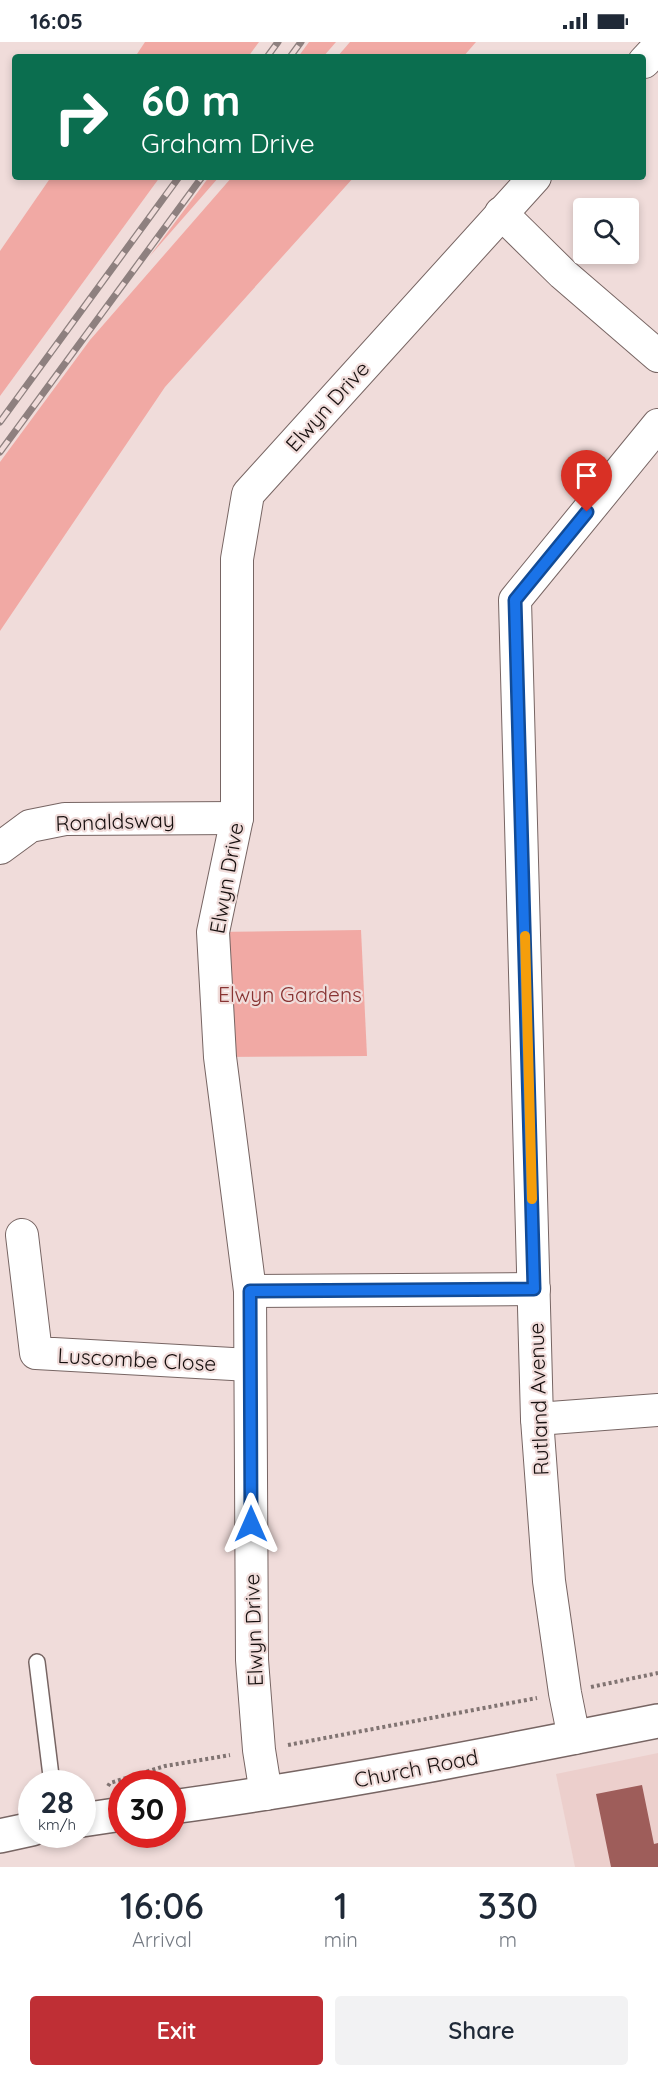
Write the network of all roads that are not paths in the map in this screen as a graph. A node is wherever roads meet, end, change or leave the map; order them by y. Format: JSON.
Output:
{"nodes":[{"id":1,"x":658,"y":47,"type":"edge"},
{"id":2,"x":646,"y":60,"type":"edge"},
{"id":3,"x":532,"y":180,"type":"edge"},
{"id":4,"x":501,"y":213,"type":"junction"},
{"id":5,"x":658,"y":356,"type":"edge"},
{"id":6,"x":658,"y":425,"type":"edge"},
{"id":7,"x":237,"y":818,"type":"junction"},
{"id":8,"x":0,"y":848,"type":"edge"},
{"id":9,"x":22,"y":1234,"type":"dead end"},
{"id":10,"x":534,"y":1289,"type":"junction"},
{"id":11,"x":250,"y":1291,"type":"junction"},
{"id":12,"x":250,"y":1365,"type":"junction"},
{"id":13,"x":658,"y":1410,"type":"edge"},
{"id":14,"x":537,"y":1419,"type":"junction"},
{"id":15,"x":37,"y":1662,"type":"dead end"},
{"id":16,"x":658,"y":1721,"type":"edge"},
{"id":17,"x":574,"y":1738,"type":"junction"},
{"id":18,"x":50,"y":1770,"type":"edge"},
{"id":19,"x":266,"y":1794,"type":"junction"},
{"id":20,"x":186,"y":1805,"type":"edge"},
{"id":21,"x":18,"y":1832,"type":"edge"},
{"id":22,"x":0,"y":1836,"type":"edge"}],
"edges":[{"from":1,"to":2,"type":"street"},
{"from":3,"to":4,"type":"street","name":"Elwyn Drive"},
{"from":4,"to":5,"type":"street"},
{"from":4,"to":7,"type":"street","name":"Elwyn Drive"},
{"from":6,"to":10,"type":"street","name":"Rutland Avenue"},
{"from":7,"to":8,"type":"street","name":"Ronaldsway"},
{"from":7,"to":11,"type":"street","name":"Elwyn Drive"},
{"from":9,"to":12,"type":"street","name":"Luscombe Close"},
{"from":10,"to":11,"type":"street"},
{"from":10,"to":14,"type":"street","name":"Rutland Avenue"},
{"from":11,"to":12,"type":"street","name":"Elwyn Drive"},
{"from":12,"to":19,"type":"street","name":"Elwyn Drive"},
{"from":13,"to":14,"type":"street"},
{"from":14,"to":17,"type":"street","name":"Rutland Avenue"},
{"from":15,"to":18,"type":"lane"},
{"from":16,"to":17,"type":"street","name":"Church Road"},
{"from":17,"to":19,"type":"street","name":"Church Road"},
{"from":19,"to":20,"type":"street","name":"Church Road"},
{"from":21,"to":22,"type":"street"}]}
